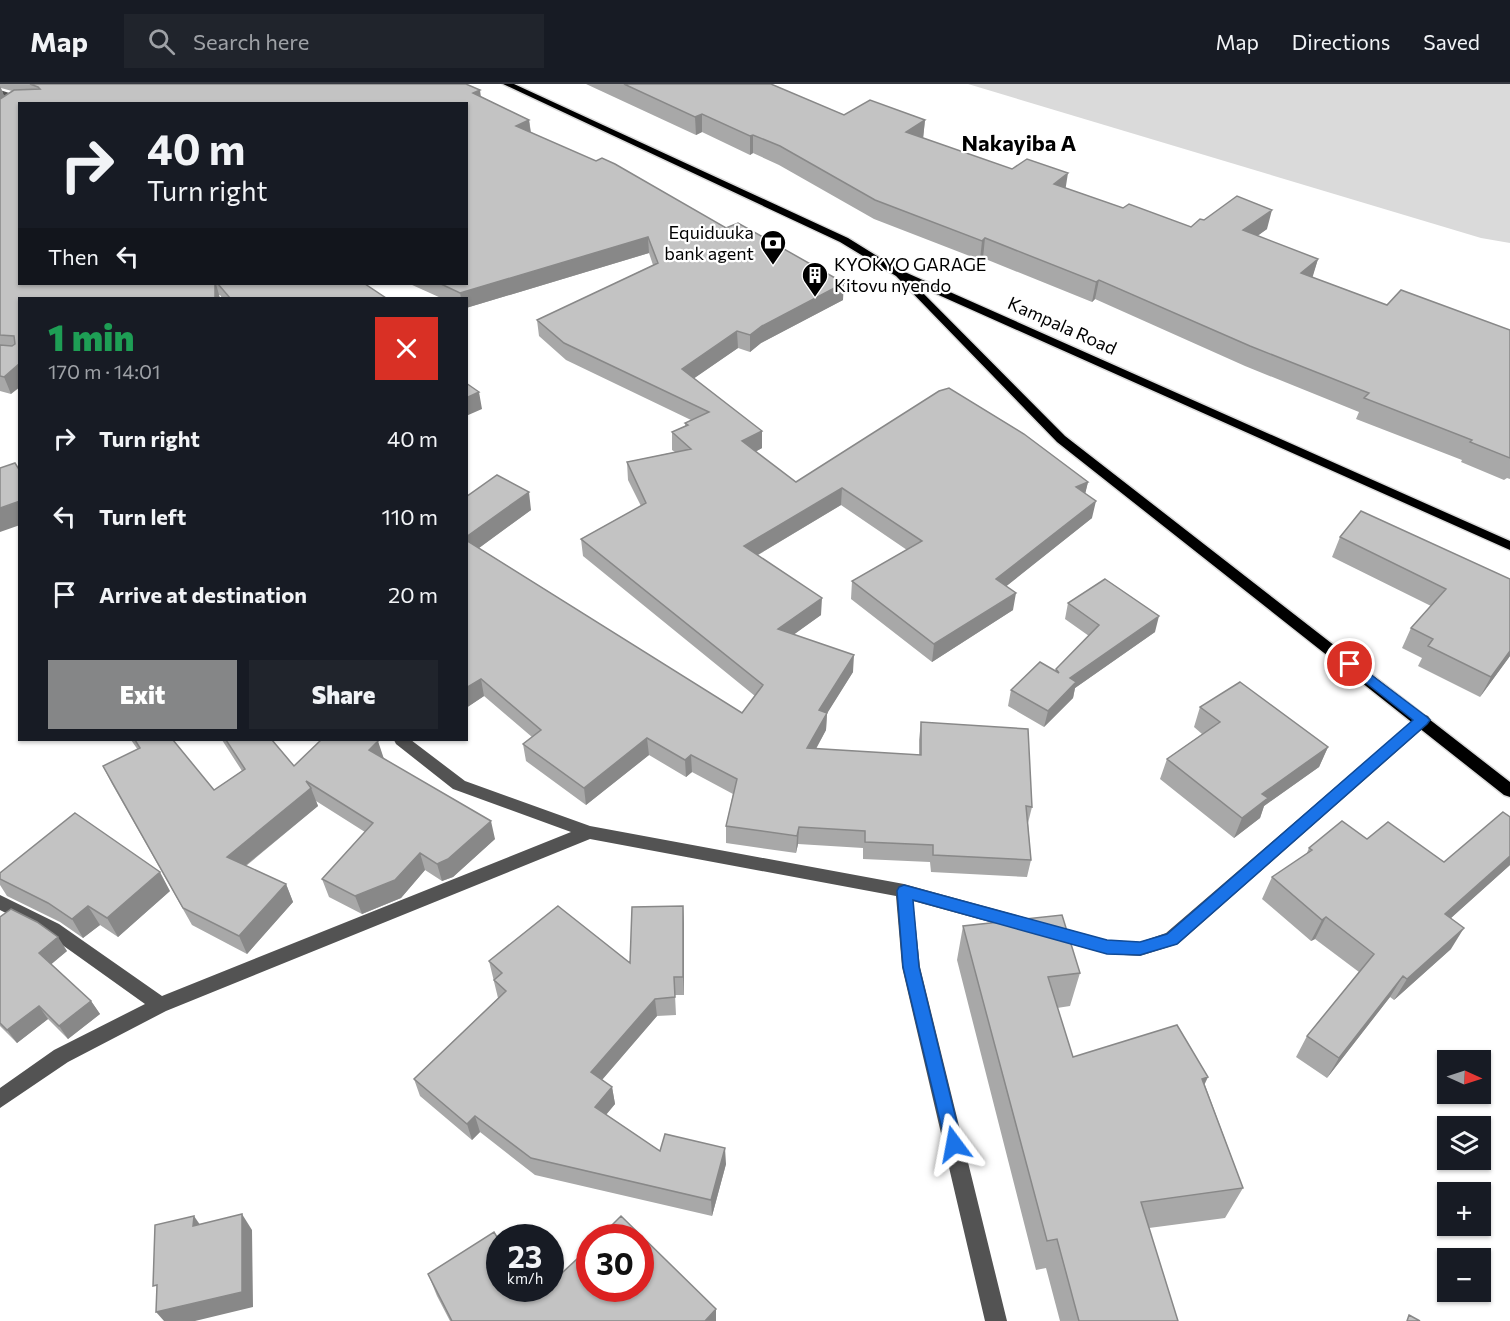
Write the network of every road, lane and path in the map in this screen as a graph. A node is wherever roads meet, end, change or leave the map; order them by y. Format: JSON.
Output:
{"nodes":[{"id":1,"x":507,"y":84,"type":"edge"},
{"id":2,"x":0,"y":93,"type":"edge"},
{"id":3,"x":17,"y":100,"type":"junction"},
{"id":4,"x":28,"y":102,"type":"edge"},
{"id":5,"x":9,"y":106,"type":"edge"},
{"id":6,"x":894,"y":271,"type":"junction"},
{"id":7,"x":1510,"y":546,"type":"edge"},
{"id":8,"x":1423,"y":720,"type":"junction"},
{"id":9,"x":401,"y":741,"type":"edge"},
{"id":10,"x":1510,"y":790,"type":"edge"},
{"id":11,"x":589,"y":832,"type":"junction"},
{"id":12,"x":904,"y":891,"type":"junction"},
{"id":13,"x":0,"y":902,"type":"edge"},
{"id":14,"x":160,"y":1005,"type":"junction"},
{"id":15,"x":0,"y":1099,"type":"edge"},
{"id":16,"x":996,"y":1321,"type":"edge"}],
"edges":[{"from":1,"to":6,"type":"main road","name":"Kampala Road"},
{"from":2,"to":3,"type":"street"},
{"from":3,"to":4,"type":"street"},
{"from":3,"to":5,"type":"street"},
{"from":6,"to":7,"type":"main road","name":"Kampala Road"},
{"from":6,"to":8,"type":"main road"},
{"from":8,"to":10,"type":"main road"},
{"from":8,"to":12,"type":"street"},
{"from":9,"to":11,"type":"street"},
{"from":11,"to":12,"type":"street"},
{"from":11,"to":14,"type":"street"},
{"from":12,"to":16,"type":"street"},
{"from":13,"to":14,"type":"street"},
{"from":14,"to":15,"type":"street"}]}
